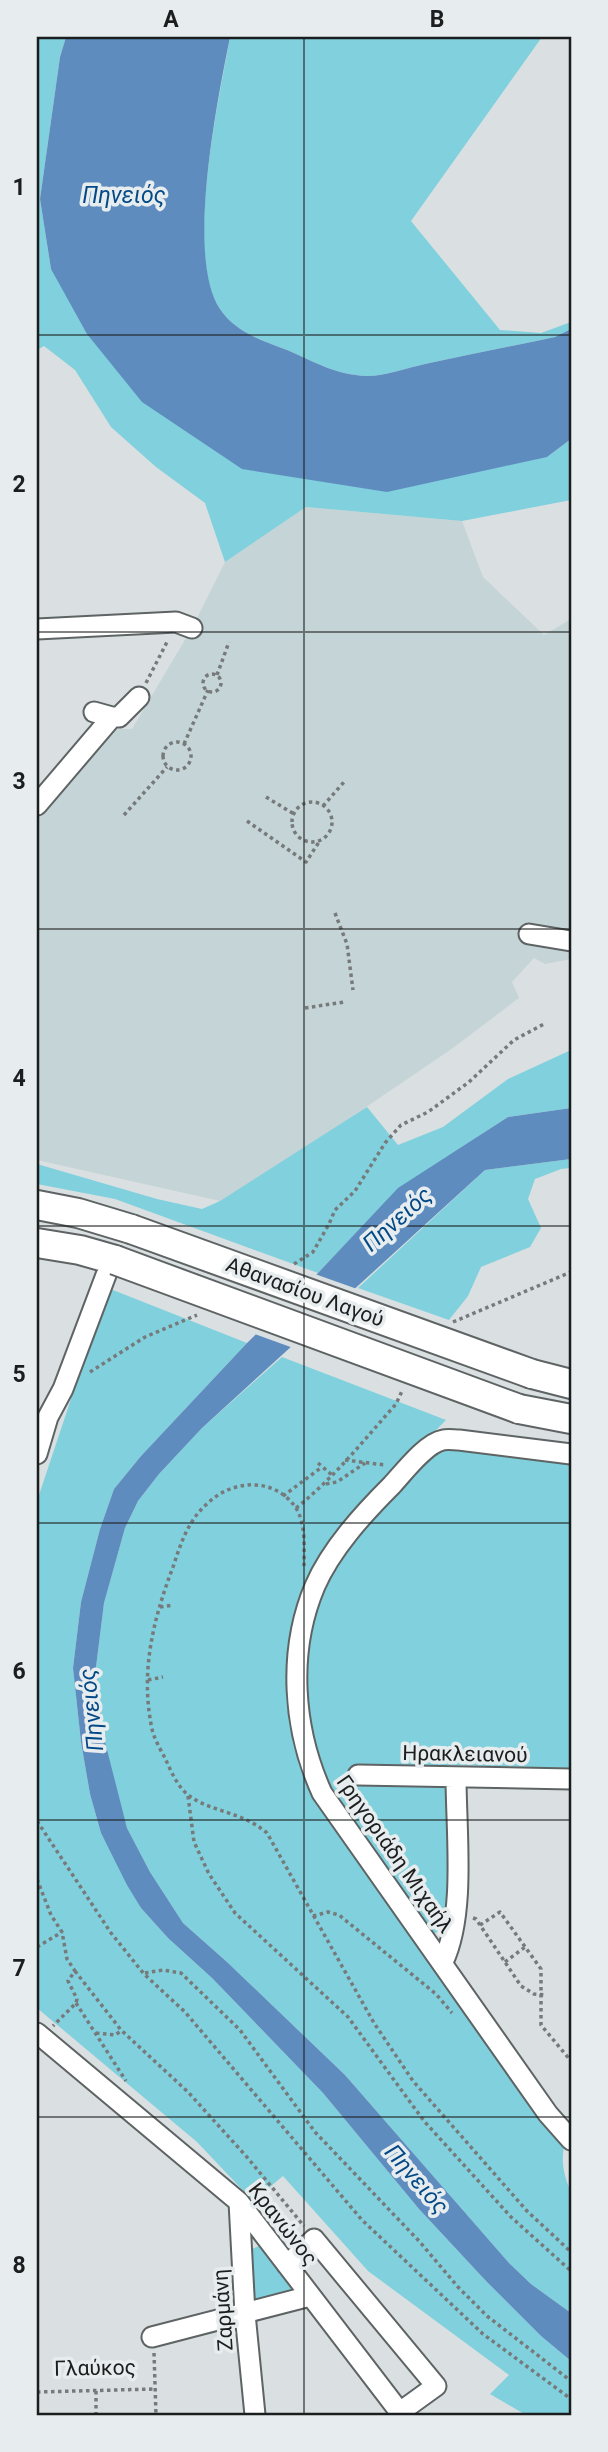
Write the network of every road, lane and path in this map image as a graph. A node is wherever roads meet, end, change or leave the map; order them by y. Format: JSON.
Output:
{"nodes":[{"id":1,"x":184,"y":625,"type":"joint"},
{"id":2,"x":37,"y":629,"type":"edge"},
{"id":3,"x":229,"y":642,"type":"dead end"},
{"id":4,"x":217,"y":675,"type":"junction"},
{"id":5,"x":208,"y":690,"type":"junction"},
{"id":6,"x":139,"y":697,"type":"joint"},
{"id":7,"x":184,"y":744,"type":"junction"},
{"id":8,"x":167,"y":767,"type":"junction"},
{"id":9,"x":344,"y":782,"type":"dead end"},
{"id":10,"x":266,"y":797,"type":"dead end"},
{"id":11,"x":37,"y":805,"type":"edge"},
{"id":12,"x":323,"y":806,"type":"junction"},
{"id":13,"x":294,"y":814,"type":"junction"},
{"id":14,"x":124,"y":815,"type":"dead end"},
{"id":15,"x":247,"y":821,"type":"dead end"},
{"id":16,"x":320,"y":840,"type":"junction"},
{"id":17,"x":335,"y":913,"type":"dead end"},
{"id":18,"x":529,"y":934,"type":"dead end"},
{"id":19,"x":571,"y":941,"type":"edge"},
{"id":20,"x":353,"y":990,"type":"dead end"},
{"id":21,"x":344,"y":1002,"type":"dead end"},
{"id":22,"x":305,"y":1008,"type":"dead end"},
{"id":23,"x":544,"y":1024,"type":"dead end"},
{"id":24,"x":37,"y":1205,"type":"edge"},
{"id":25,"x":37,"y":1243,"type":"edge"},
{"id":26,"x":111,"y":1267,"type":"junction"},
{"id":27,"x":289,"y":1267,"type":"dead end"},
{"id":28,"x":207,"y":1310,"type":"dead end"},
{"id":29,"x":571,"y":1384,"type":"edge"},
{"id":30,"x":62,"y":1389,"type":"junction"},
{"id":31,"x":571,"y":1419,"type":"edge"},
{"id":32,"x":37,"y":1454,"type":"edge"},
{"id":33,"x":571,"y":1454,"type":"edge"},
{"id":34,"x":345,"y":1460,"type":"dead end"},
{"id":35,"x":367,"y":1462,"type":"junction"},
{"id":36,"x":337,"y":1469,"type":"dead end"},
{"id":37,"x":404,"y":1472,"type":"junction"},
{"id":38,"x":350,"y":1473,"type":"junction"},
{"id":39,"x":332,"y":1475,"type":"dead end"},
{"id":40,"x":323,"y":1485,"type":"dead end"},
{"id":41,"x":283,"y":1496,"type":"junction"},
{"id":42,"x":304,"y":1570,"type":"dead end"},
{"id":43,"x":173,"y":1605,"type":"dead end"},
{"id":44,"x":160,"y":1607,"type":"junction"},
{"id":45,"x":163,"y":1677,"type":"dead end"},
{"id":46,"x":148,"y":1680,"type":"junction"},
{"id":47,"x":358,"y":1775,"type":"dead end"},
{"id":48,"x":456,"y":1777,"type":"junction"},
{"id":49,"x":571,"y":1779,"type":"edge"},
{"id":50,"x":188,"y":1796,"type":"junction"},
{"id":51,"x":37,"y":1821,"type":"edge"},
{"id":52,"x":37,"y":1879,"type":"edge"},
{"id":53,"x":313,"y":1916,"type":"junction"},
{"id":54,"x":457,"y":1917,"type":"junction"},
{"id":55,"x":480,"y":1925,"type":"junction"},
{"id":56,"x":62,"y":1932,"type":"junction"},
{"id":57,"x":37,"y":1947,"type":"edge"},
{"id":58,"x":525,"y":1947,"type":"junction"},
{"id":59,"x":443,"y":1962,"type":"junction"},
{"id":60,"x":505,"y":1962,"type":"junction"},
{"id":61,"x":75,"y":1970,"type":"junction"},
{"id":62,"x":144,"y":1973,"type":"junction"},
{"id":63,"x":543,"y":1995,"type":"junction"},
{"id":64,"x":76,"y":2003,"type":"junction"},
{"id":65,"x":455,"y":2017,"type":"dead end"},
{"id":66,"x":121,"y":2030,"type":"junction"},
{"id":67,"x":96,"y":2033,"type":"junction"},
{"id":68,"x":41,"y":2036,"type":"edge"},
{"id":69,"x":571,"y":2061,"type":"edge"},
{"id":70,"x":130,"y":2087,"type":"dead end"},
{"id":71,"x":571,"y":2140,"type":"edge"},
{"id":72,"x":239,"y":2202,"type":"junction"},
{"id":73,"x":314,"y":2239,"type":"junction"},
{"id":74,"x":571,"y":2252,"type":"edge"},
{"id":75,"x":287,"y":2265,"type":"junction"},
{"id":76,"x":571,"y":2271,"type":"edge"},
{"id":77,"x":310,"y":2295,"type":"junction"},
{"id":78,"x":245,"y":2314,"type":"junction"},
{"id":79,"x":153,"y":2346,"type":"joint"},
{"id":80,"x":571,"y":2381,"type":"edge"},
{"id":81,"x":155,"y":2389,"type":"junction"},
{"id":82,"x":96,"y":2390,"type":"junction"},
{"id":83,"x":37,"y":2392,"type":"edge"},
{"id":84,"x":571,"y":2399,"type":"edge"},
{"id":85,"x":401,"y":2414,"type":"edge"},
{"id":86,"x":96,"y":2415,"type":"edge"},
{"id":87,"x":156,"y":2415,"type":"edge"},
{"id":88,"x":255,"y":2415,"type":"edge"}],
"edges":[{"from":1,"to":2,"type":"street"},
{"from":1,"to":6,"type":"path"},
{"from":3,"to":4,"type":"path"},
{"from":4,"to":5,"type":"path"},
{"from":4,"to":5,"type":"path"},
{"from":5,"to":7,"type":"path"},
{"from":6,"to":11,"type":"street"},
{"from":7,"to":8,"type":"path"},
{"from":7,"to":8,"type":"path"},
{"from":8,"to":14,"type":"path"},
{"from":9,"to":12,"type":"path"},
{"from":10,"to":13,"type":"path"},
{"from":12,"to":13,"type":"path"},
{"from":12,"to":16,"type":"path"},
{"from":13,"to":16,"type":"path"},
{"from":15,"to":16,"type":"path"},
{"from":17,"to":20,"type":"path"},
{"from":18,"to":19,"type":"street"},
{"from":21,"to":22,"type":"path"},
{"from":23,"to":27,"type":"path"},
{"from":24,"to":29,"type":"highway","name":"Αθανασίου Λαγού","bridge":true},
{"from":25,"to":26,"type":"highway","name":"Αθανασίου Λαγού"},
{"from":26,"to":30,"type":"street"},
{"from":26,"to":31,"type":"highway","name":"Αθανασίου Λαγού","bridge":true},
{"from":28,"to":30,"type":"path"},
{"from":30,"to":32,"type":"street"},
{"from":33,"to":37,"type":"street","name":"Γρηγοριάδη Μιχαήλ"},
{"from":34,"to":35,"type":"path"},
{"from":35,"to":37,"type":"path"},
{"from":35,"to":38,"type":"path"},
{"from":36,"to":38,"type":"path"},
{"from":37,"to":59,"type":"street","name":"Γρηγοριάδη Μιχαήλ"},
{"from":38,"to":40,"type":"path"},
{"from":39,"to":41,"type":"path"},
{"from":41,"to":42,"type":"path"},
{"from":41,"to":44,"type":"path"},
{"from":43,"to":44,"type":"path"},
{"from":44,"to":46,"type":"path"},
{"from":45,"to":46,"type":"path"},
{"from":46,"to":50,"type":"path"},
{"from":47,"to":48,"type":"street","name":"Ηρακλειανού"},
{"from":48,"to":49,"type":"street","name":"Ηρακλειανού"},
{"from":48,"to":54,"type":"street"},
{"from":50,"to":53,"type":"path"},
{"from":50,"to":76,"type":"path"},
{"from":51,"to":62,"type":"path"},
{"from":52,"to":56,"type":"path"},
{"from":53,"to":65,"type":"path"},
{"from":53,"to":74,"type":"path"},
{"from":54,"to":55,"type":"path"},
{"from":54,"to":59,"type":"street"},
{"from":55,"to":58,"type":"path"},
{"from":55,"to":60,"type":"path"},
{"from":56,"to":57,"type":"path"},
{"from":56,"to":61,"type":"path"},
{"from":58,"to":60,"type":"path"},
{"from":58,"to":63,"type":"path"},
{"from":59,"to":71,"type":"street","name":"Γρηγοριάδη Μιχαήλ"},
{"from":60,"to":63,"type":"path"},
{"from":61,"to":64,"type":"path"},
{"from":61,"to":66,"type":"path"},
{"from":62,"to":80,"type":"path"},
{"from":62,"to":84,"type":"path"},
{"from":63,"to":69,"type":"path"},
{"from":64,"to":67,"type":"path"},
{"from":64,"to":68,"type":"path"},
{"from":66,"to":67,"type":"path"},
{"from":66,"to":73,"type":"path"},
{"from":67,"to":70,"type":"path"},
{"from":68,"to":72,"type":"street","name":"Κρανώνος"},
{"from":72,"to":75,"type":"street","name":"Κρανώνος"},
{"from":72,"to":78,"type":"street","name":"Ζαρμάνη"},
{"from":73,"to":75,"type":"street"},
{"from":73,"to":85,"type":"street"},
{"from":75,"to":77,"type":"street","name":"Κρανώνος"},
{"from":77,"to":78,"type":"street","name":"Γλαύκος"},
{"from":77,"to":85,"type":"street","name":"Κρανώνος"},
{"from":78,"to":79,"type":"street","name":"Γλαύκος"},
{"from":78,"to":88,"type":"street","name":"Ζαρμάνη"},
{"from":79,"to":81,"type":"path","name":"Γλαύκος"},
{"from":81,"to":82,"type":"path","name":"Γλαύκος"},
{"from":81,"to":87,"type":"path","name":"Γλαύκος"},
{"from":82,"to":83,"type":"path","name":"Γλαύκος"},
{"from":82,"to":86,"type":"path"}]}
